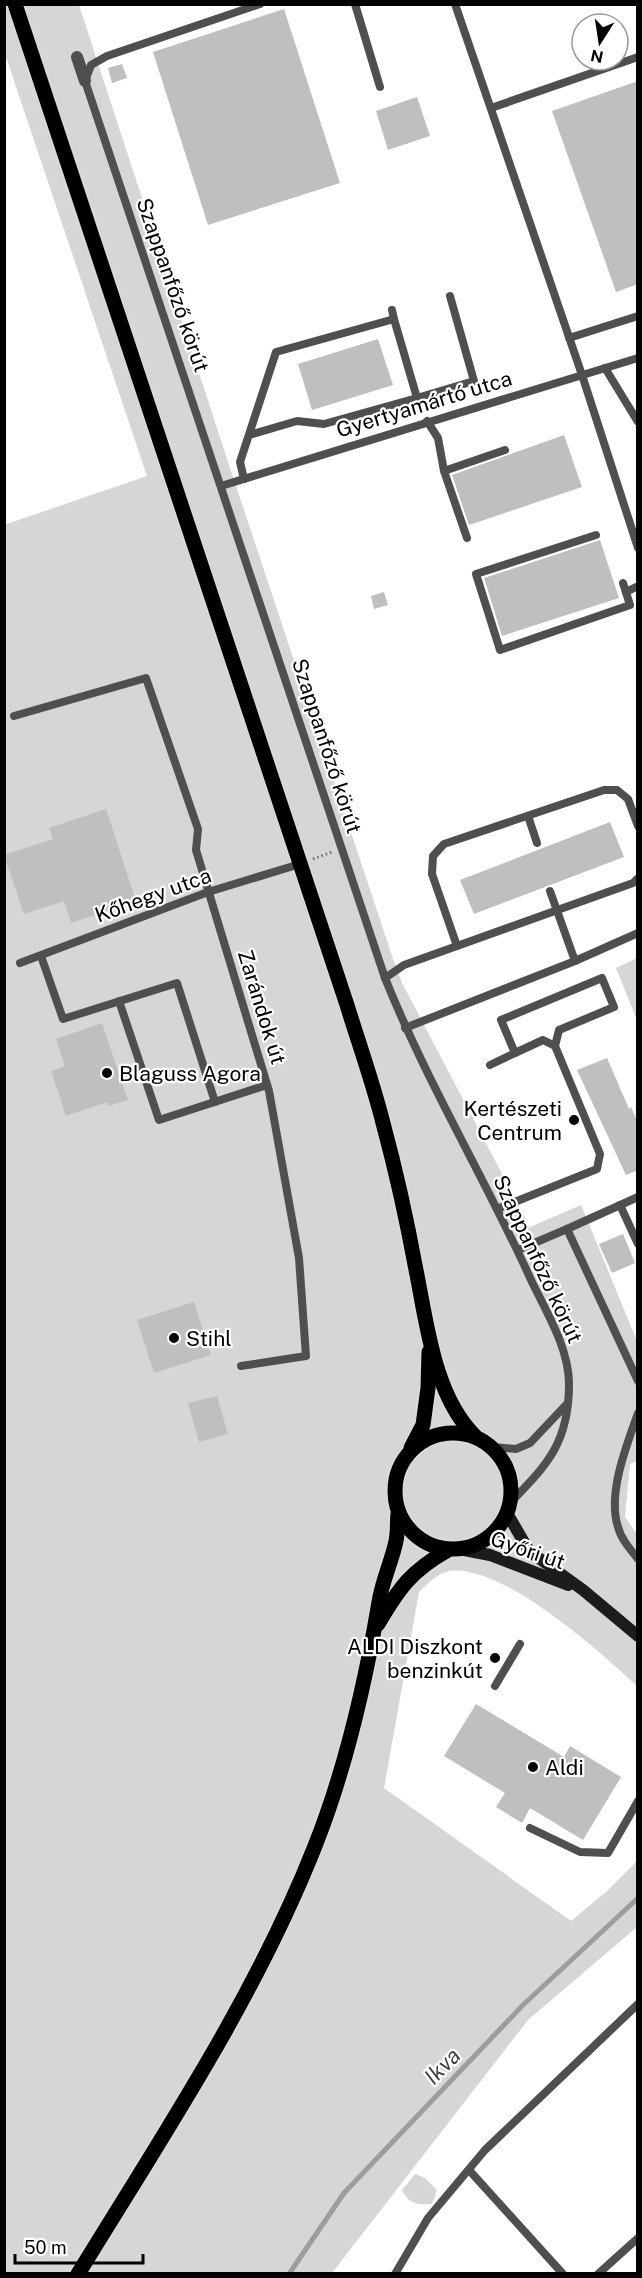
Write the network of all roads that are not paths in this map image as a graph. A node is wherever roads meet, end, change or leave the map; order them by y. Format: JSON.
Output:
{"nodes":[{"id":1,"x":15,"y":4,"type":"edge"},
{"id":2,"x":260,"y":4,"type":"edge"},
{"id":3,"x":355,"y":4,"type":"edge"},
{"id":4,"x":455,"y":4,"type":"edge"},
{"id":5,"x":77,"y":57,"type":"dead end"},
{"id":6,"x":638,"y":57,"type":"edge"},
{"id":7,"x":85,"y":81,"type":"junction"},
{"id":8,"x":380,"y":87,"type":"dead end"},
{"id":9,"x":491,"y":108,"type":"junction"},
{"id":10,"x":450,"y":296,"type":"dead end"},
{"id":11,"x":392,"y":310,"type":"dead end"},
{"id":12,"x":638,"y":316,"type":"edge"},
{"id":13,"x":394,"y":319,"type":"junction"},
{"id":14,"x":569,"y":338,"type":"junction"},
{"id":15,"x":638,"y":358,"type":"edge"},
{"id":16,"x":605,"y":368,"type":"junction"},
{"id":17,"x":582,"y":375,"type":"junction"},
{"id":18,"x":417,"y":398,"type":"junction"},
{"id":19,"x":427,"y":421,"type":"junction"},
{"id":20,"x":638,"y":422,"type":"edge"},
{"id":21,"x":249,"y":435,"type":"junction"},
{"id":22,"x":504,"y":450,"type":"dead end"},
{"id":23,"x":444,"y":471,"type":"junction"},
{"id":24,"x":244,"y":479,"type":"junction"},
{"id":25,"x":221,"y":486,"type":"junction"},
{"id":26,"x":596,"y":535,"type":"dead end"},
{"id":27,"x":467,"y":538,"type":"dead end"},
{"id":28,"x":638,"y":548,"type":"edge"},
{"id":29,"x":623,"y":583,"type":"dead end"},
{"id":30,"x":638,"y":586,"type":"edge"},
{"id":31,"x":626,"y":592,"type":"junction"},
{"id":32,"x":15,"y":716,"type":"dead end"},
{"id":33,"x":528,"y":816,"type":"junction"},
{"id":34,"x":638,"y":826,"type":"edge"},
{"id":35,"x":537,"y":843,"type":"dead end"},
{"id":36,"x":300,"y":864,"type":"junction"},
{"id":37,"x":638,"y":878,"type":"edge"},
{"id":38,"x":550,"y":891,"type":"dead end"},
{"id":39,"x":208,"y":892,"type":"junction"},
{"id":40,"x":556,"y":911,"type":"junction"},
{"id":41,"x":638,"y":933,"type":"edge"},
{"id":42,"x":457,"y":946,"type":"junction"},
{"id":43,"x":41,"y":956,"type":"junction"},
{"id":44,"x":575,"y":961,"type":"junction"},
{"id":45,"x":20,"y":963,"type":"dead end"},
{"id":46,"x":385,"y":978,"type":"junction"},
{"id":47,"x":119,"y":1001,"type":"junction"},
{"id":48,"x":405,"y":1028,"type":"junction"},
{"id":49,"x":555,"y":1046,"type":"junction"},
{"id":50,"x":515,"y":1053,"type":"junction"},
{"id":51,"x":490,"y":1065,"type":"dead end"},
{"id":52,"x":267,"y":1085,"type":"junction"},
{"id":53,"x":215,"y":1102,"type":"junction"},
{"id":54,"x":638,"y":1197,"type":"edge"},
{"id":55,"x":620,"y":1205,"type":"junction"},
{"id":56,"x":497,"y":1209,"type":"junction"},
{"id":57,"x":567,"y":1228,"type":"junction"},
{"id":58,"x":638,"y":1244,"type":"edge"},
{"id":59,"x":518,"y":1250,"type":"junction"},
{"id":60,"x":429,"y":1340,"type":"junction"},
{"id":61,"x":241,"y":1366,"type":"dead end"},
{"id":62,"x":638,"y":1381,"type":"edge"},
{"id":63,"x":566,"y":1405,"type":"junction"},
{"id":64,"x":638,"y":1413,"type":"edge"},
{"id":65,"x":475,"y":1436,"type":"junction"},
{"id":66,"x":492,"y":1447,"type":"junction"},
{"id":67,"x":409,"y":1451,"type":"junction"},
{"id":68,"x":509,"y":1508,"type":"junction"},
{"id":69,"x":398,"y":1514,"type":"junction"},
{"id":70,"x":453,"y":1549,"type":"junction"},
{"id":71,"x":638,"y":1559,"type":"edge"},
{"id":72,"x":583,"y":1590,"type":"junction"},
{"id":73,"x":376,"y":1629,"type":"junction"},
{"id":74,"x":638,"y":1635,"type":"edge"},
{"id":75,"x":520,"y":1644,"type":"dead end"},
{"id":76,"x":495,"y":1686,"type":"dead end"},
{"id":77,"x":638,"y":1801,"type":"edge"},
{"id":78,"x":530,"y":1828,"type":"dead end"},
{"id":79,"x":638,"y":2004,"type":"edge"},
{"id":80,"x":469,"y":2170,"type":"junction"},
{"id":81,"x":638,"y":2238,"type":"edge"},
{"id":82,"x":78,"y":2274,"type":"edge"},
{"id":83,"x":395,"y":2274,"type":"edge"},
{"id":84,"x":563,"y":2274,"type":"edge"},
{"id":85,"x":598,"y":2274,"type":"edge"}],
"edges":[{"from":1,"to":36,"type":"main road"},
{"from":2,"to":7,"type":"lane"},
{"from":3,"to":8,"type":"lane"},
{"from":4,"to":9,"type":"lane"},
{"from":5,"to":7,"type":"street"},
{"from":6,"to":9,"type":"lane"},
{"from":7,"to":25,"type":"lane","name":"Szappanfőző körút"},
{"from":9,"to":14,"type":"lane"},
{"from":10,"to":18,"type":"lane"},
{"from":11,"to":13,"type":"lane"},
{"from":12,"to":14,"type":"lane"},
{"from":13,"to":18,"type":"lane"},
{"from":13,"to":21,"type":"lane"},
{"from":14,"to":17,"type":"lane"},
{"from":15,"to":16,"type":"lane","name":"Gyertyamártó utca"},
{"from":16,"to":17,"type":"lane","name":"Gyertyamártó utca"},
{"from":16,"to":20,"type":"lane"},
{"from":17,"to":19,"type":"lane","name":"Gyertyamártó utca"},
{"from":17,"to":28,"type":"lane"},
{"from":18,"to":21,"type":"lane"},
{"from":19,"to":23,"type":"lane"},
{"from":19,"to":24,"type":"lane","name":"Gyertyamártó utca"},
{"from":21,"to":24,"type":"lane"},
{"from":22,"to":23,"type":"lane"},
{"from":23,"to":27,"type":"lane"},
{"from":24,"to":25,"type":"lane","name":"Gyertyamártó utca"},
{"from":25,"to":46,"type":"lane","name":"Szappanfőző körút"},
{"from":26,"to":31,"type":"lane"},
{"from":29,"to":31,"type":"lane"},
{"from":30,"to":31,"type":"lane"},
{"from":32,"to":39,"type":"lane","name":"Zarándok út"},
{"from":33,"to":34,"type":"lane"},
{"from":33,"to":35,"type":"lane"},
{"from":33,"to":42,"type":"lane"},
{"from":36,"to":39,"type":"lane","name":"Kőhegy utca"},
{"from":36,"to":60,"type":"main road"},
{"from":37,"to":40,"type":"lane"},
{"from":38,"to":40,"type":"lane"},
{"from":39,"to":43,"type":"lane","name":"Kőhegy utca"},
{"from":39,"to":52,"type":"lane","name":"Zarándok út"},
{"from":40,"to":42,"type":"lane"},
{"from":40,"to":44,"type":"lane"},
{"from":41,"to":44,"type":"lane"},
{"from":42,"to":46,"type":"lane"},
{"from":43,"to":45,"type":"lane","name":"Kőhegy utca"},
{"from":43,"to":47,"type":"lane"},
{"from":44,"to":48,"type":"lane"},
{"from":46,"to":48,"type":"lane","name":"Szappanfőző körút"},
{"from":47,"to":53,"type":"lane"},
{"from":47,"to":53,"type":"lane"},
{"from":48,"to":56,"type":"lane","name":"Szappanfőző körút"},
{"from":49,"to":50,"type":"lane"},
{"from":49,"to":50,"type":"lane"},
{"from":49,"to":56,"type":"lane"},
{"from":50,"to":51,"type":"lane"},
{"from":52,"to":53,"type":"lane"},
{"from":52,"to":61,"type":"lane","name":"Zarándok út"},
{"from":54,"to":55,"type":"lane"},
{"from":55,"to":57,"type":"lane"},
{"from":55,"to":58,"type":"lane"},
{"from":56,"to":59,"type":"lane","name":"Szappanfőző körút"},
{"from":57,"to":59,"type":"lane"},
{"from":57,"to":62,"type":"lane"},
{"from":59,"to":63,"type":"lane","name":"Szappanfőző körút"},
{"from":60,"to":65,"type":"main road"},
{"from":60,"to":67,"type":"main road"},
{"from":63,"to":66,"type":"lane"},
{"from":63,"to":68,"type":"lane","name":"Szappanfőző körút"},
{"from":64,"to":71,"type":"lane"},
{"from":65,"to":66,"type":"main road"},
{"from":65,"to":67,"type":"main road"},
{"from":66,"to":68,"type":"main road"},
{"from":67,"to":69,"type":"main road"},
{"from":68,"to":70,"type":"main road"},
{"from":68,"to":72,"type":"main road","name":"Győri út"},
{"from":69,"to":70,"type":"main road"},
{"from":69,"to":73,"type":"main road"},
{"from":70,"to":72,"type":"main road","name":"Győri út"},
{"from":70,"to":73,"type":"main road"},
{"from":72,"to":74,"type":"main road","name":"Győri út"},
{"from":73,"to":82,"type":"main road"},
{"from":75,"to":76,"type":"lane"},
{"from":77,"to":78,"type":"lane"},
{"from":79,"to":80,"type":"lane"},
{"from":80,"to":83,"type":"lane"},
{"from":80,"to":84,"type":"lane"},
{"from":81,"to":85,"type":"lane"}]}
